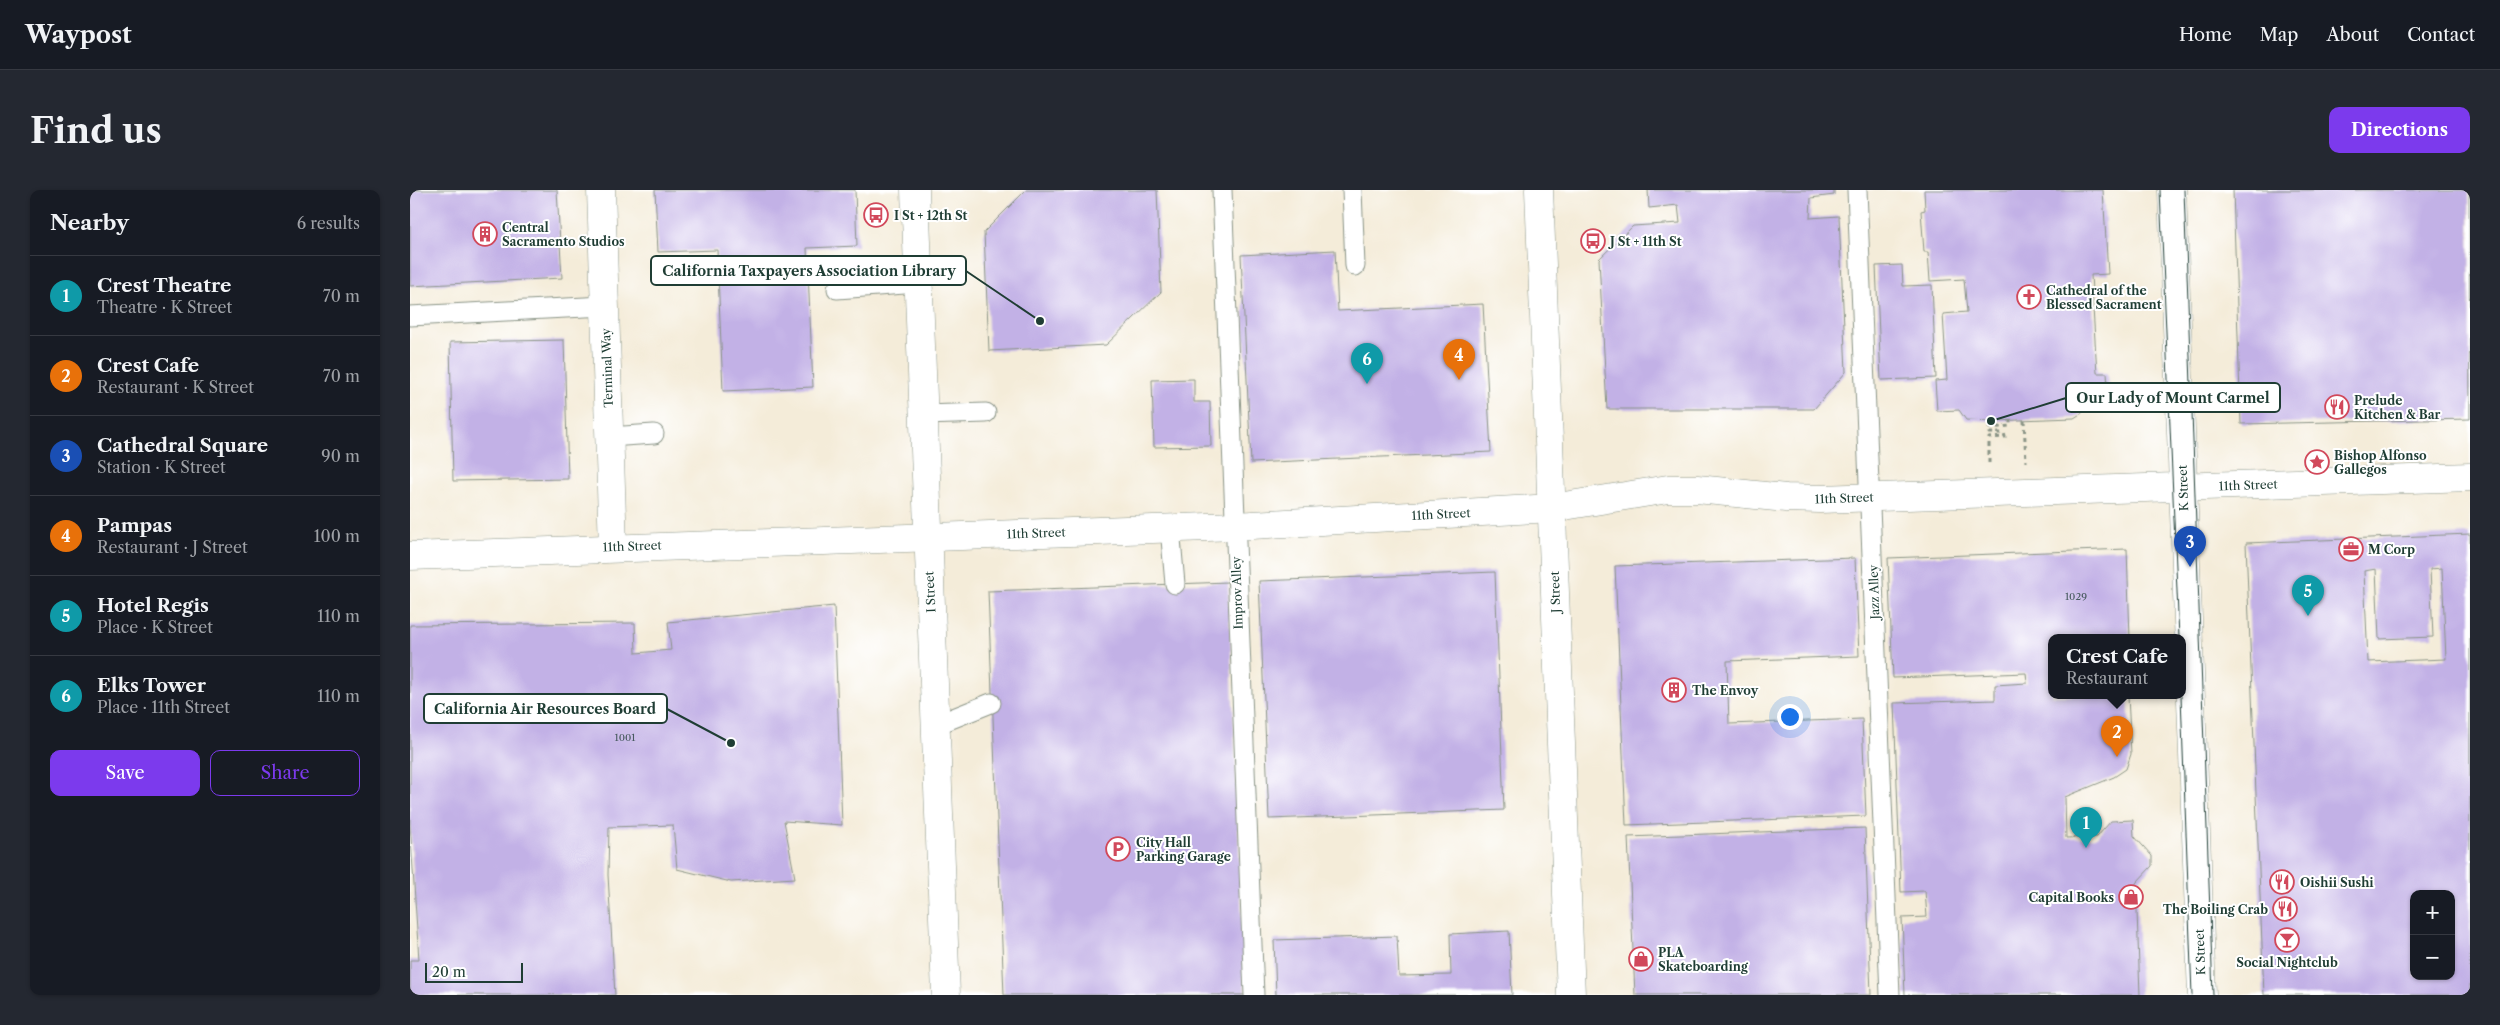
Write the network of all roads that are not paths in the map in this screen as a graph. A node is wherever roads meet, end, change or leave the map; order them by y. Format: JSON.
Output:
{"nodes":[{"id":1,"x":601,"y":190,"type":"edge"},
{"id":2,"x":915,"y":190,"type":"edge"},
{"id":3,"x":1222,"y":190,"type":"edge"},
{"id":4,"x":1352,"y":190,"type":"edge"},
{"id":5,"x":1539,"y":190,"type":"edge"},
{"id":6,"x":1858,"y":190,"type":"edge"},
{"id":7,"x":2172,"y":190,"type":"edge"},
{"id":8,"x":1355,"y":266,"type":"dead end"},
{"id":9,"x":918,"y":283,"type":"junction"},
{"id":10,"x":837,"y":289,"type":"dead end"},
{"id":11,"x":605,"y":306,"type":"junction"},
{"id":12,"x":410,"y":316,"type":"edge"},
{"id":13,"x":986,"y":413,"type":"dead end"},
{"id":14,"x":923,"y":415,"type":"junction"},
{"id":15,"x":654,"y":434,"type":"dead end"},
{"id":16,"x":609,"y":437,"type":"junction"},
{"id":17,"x":2470,"y":478,"type":"edge"},
{"id":18,"x":2183,"y":487,"type":"junction"},
{"id":19,"x":1870,"y":497,"type":"junction"},
{"id":20,"x":1552,"y":508,"type":"junction"},
{"id":21,"x":1235,"y":526,"type":"junction"},
{"id":22,"x":1170,"y":528,"type":"junction"},
{"id":23,"x":928,"y":537,"type":"junction"},
{"id":24,"x":613,"y":547,"type":"junction"},
{"id":25,"x":410,"y":556,"type":"edge"},
{"id":26,"x":1174,"y":584,"type":"dead end"},
{"id":27,"x":991,"y":703,"type":"dead end"},
{"id":28,"x":936,"y":725,"type":"junction"},
{"id":29,"x":946,"y":995,"type":"edge"},
{"id":30,"x":1254,"y":995,"type":"edge"},
{"id":31,"x":1571,"y":995,"type":"edge"},
{"id":32,"x":1890,"y":995,"type":"edge"},
{"id":33,"x":2202,"y":995,"type":"edge"}],
"edges":[{"from":1,"to":11,"type":"street","name":"Terminal Way"},
{"from":2,"to":9,"type":"street","name":"I Street"},
{"from":3,"to":21,"type":"lane","name":"Improv Alley"},
{"from":4,"to":8,"type":"lane"},
{"from":5,"to":20,"type":"street","name":"J Street"},
{"from":6,"to":19,"type":"lane","name":"Jazz Alley"},
{"from":7,"to":18,"type":"street","name":"K Street"},
{"from":9,"to":10,"type":"lane"},
{"from":9,"to":14,"type":"street","name":"I Street"},
{"from":11,"to":12,"type":"lane"},
{"from":11,"to":16,"type":"street","name":"Terminal Way"},
{"from":13,"to":14,"type":"lane"},
{"from":14,"to":23,"type":"street","name":"I Street"},
{"from":15,"to":16,"type":"lane"},
{"from":16,"to":24,"type":"street","name":"Terminal Way"},
{"from":17,"to":18,"type":"street","name":"11th Street"},
{"from":18,"to":19,"type":"street","name":"11th Street"},
{"from":18,"to":33,"type":"street","name":"K Street"},
{"from":19,"to":20,"type":"street","name":"11th Street"},
{"from":19,"to":32,"type":"lane","name":"Jazz Alley"},
{"from":20,"to":21,"type":"street","name":"11th Street"},
{"from":20,"to":31,"type":"street","name":"J Street"},
{"from":21,"to":22,"type":"street","name":"11th Street"},
{"from":21,"to":30,"type":"lane","name":"Improv Alley"},
{"from":22,"to":23,"type":"street","name":"11th Street"},
{"from":22,"to":26,"type":"lane"},
{"from":23,"to":24,"type":"street","name":"11th Street"},
{"from":23,"to":28,"type":"street","name":"I Street"},
{"from":24,"to":25,"type":"street","name":"11th Street"},
{"from":27,"to":28,"type":"lane"},
{"from":28,"to":29,"type":"street","name":"I Street"}]}
